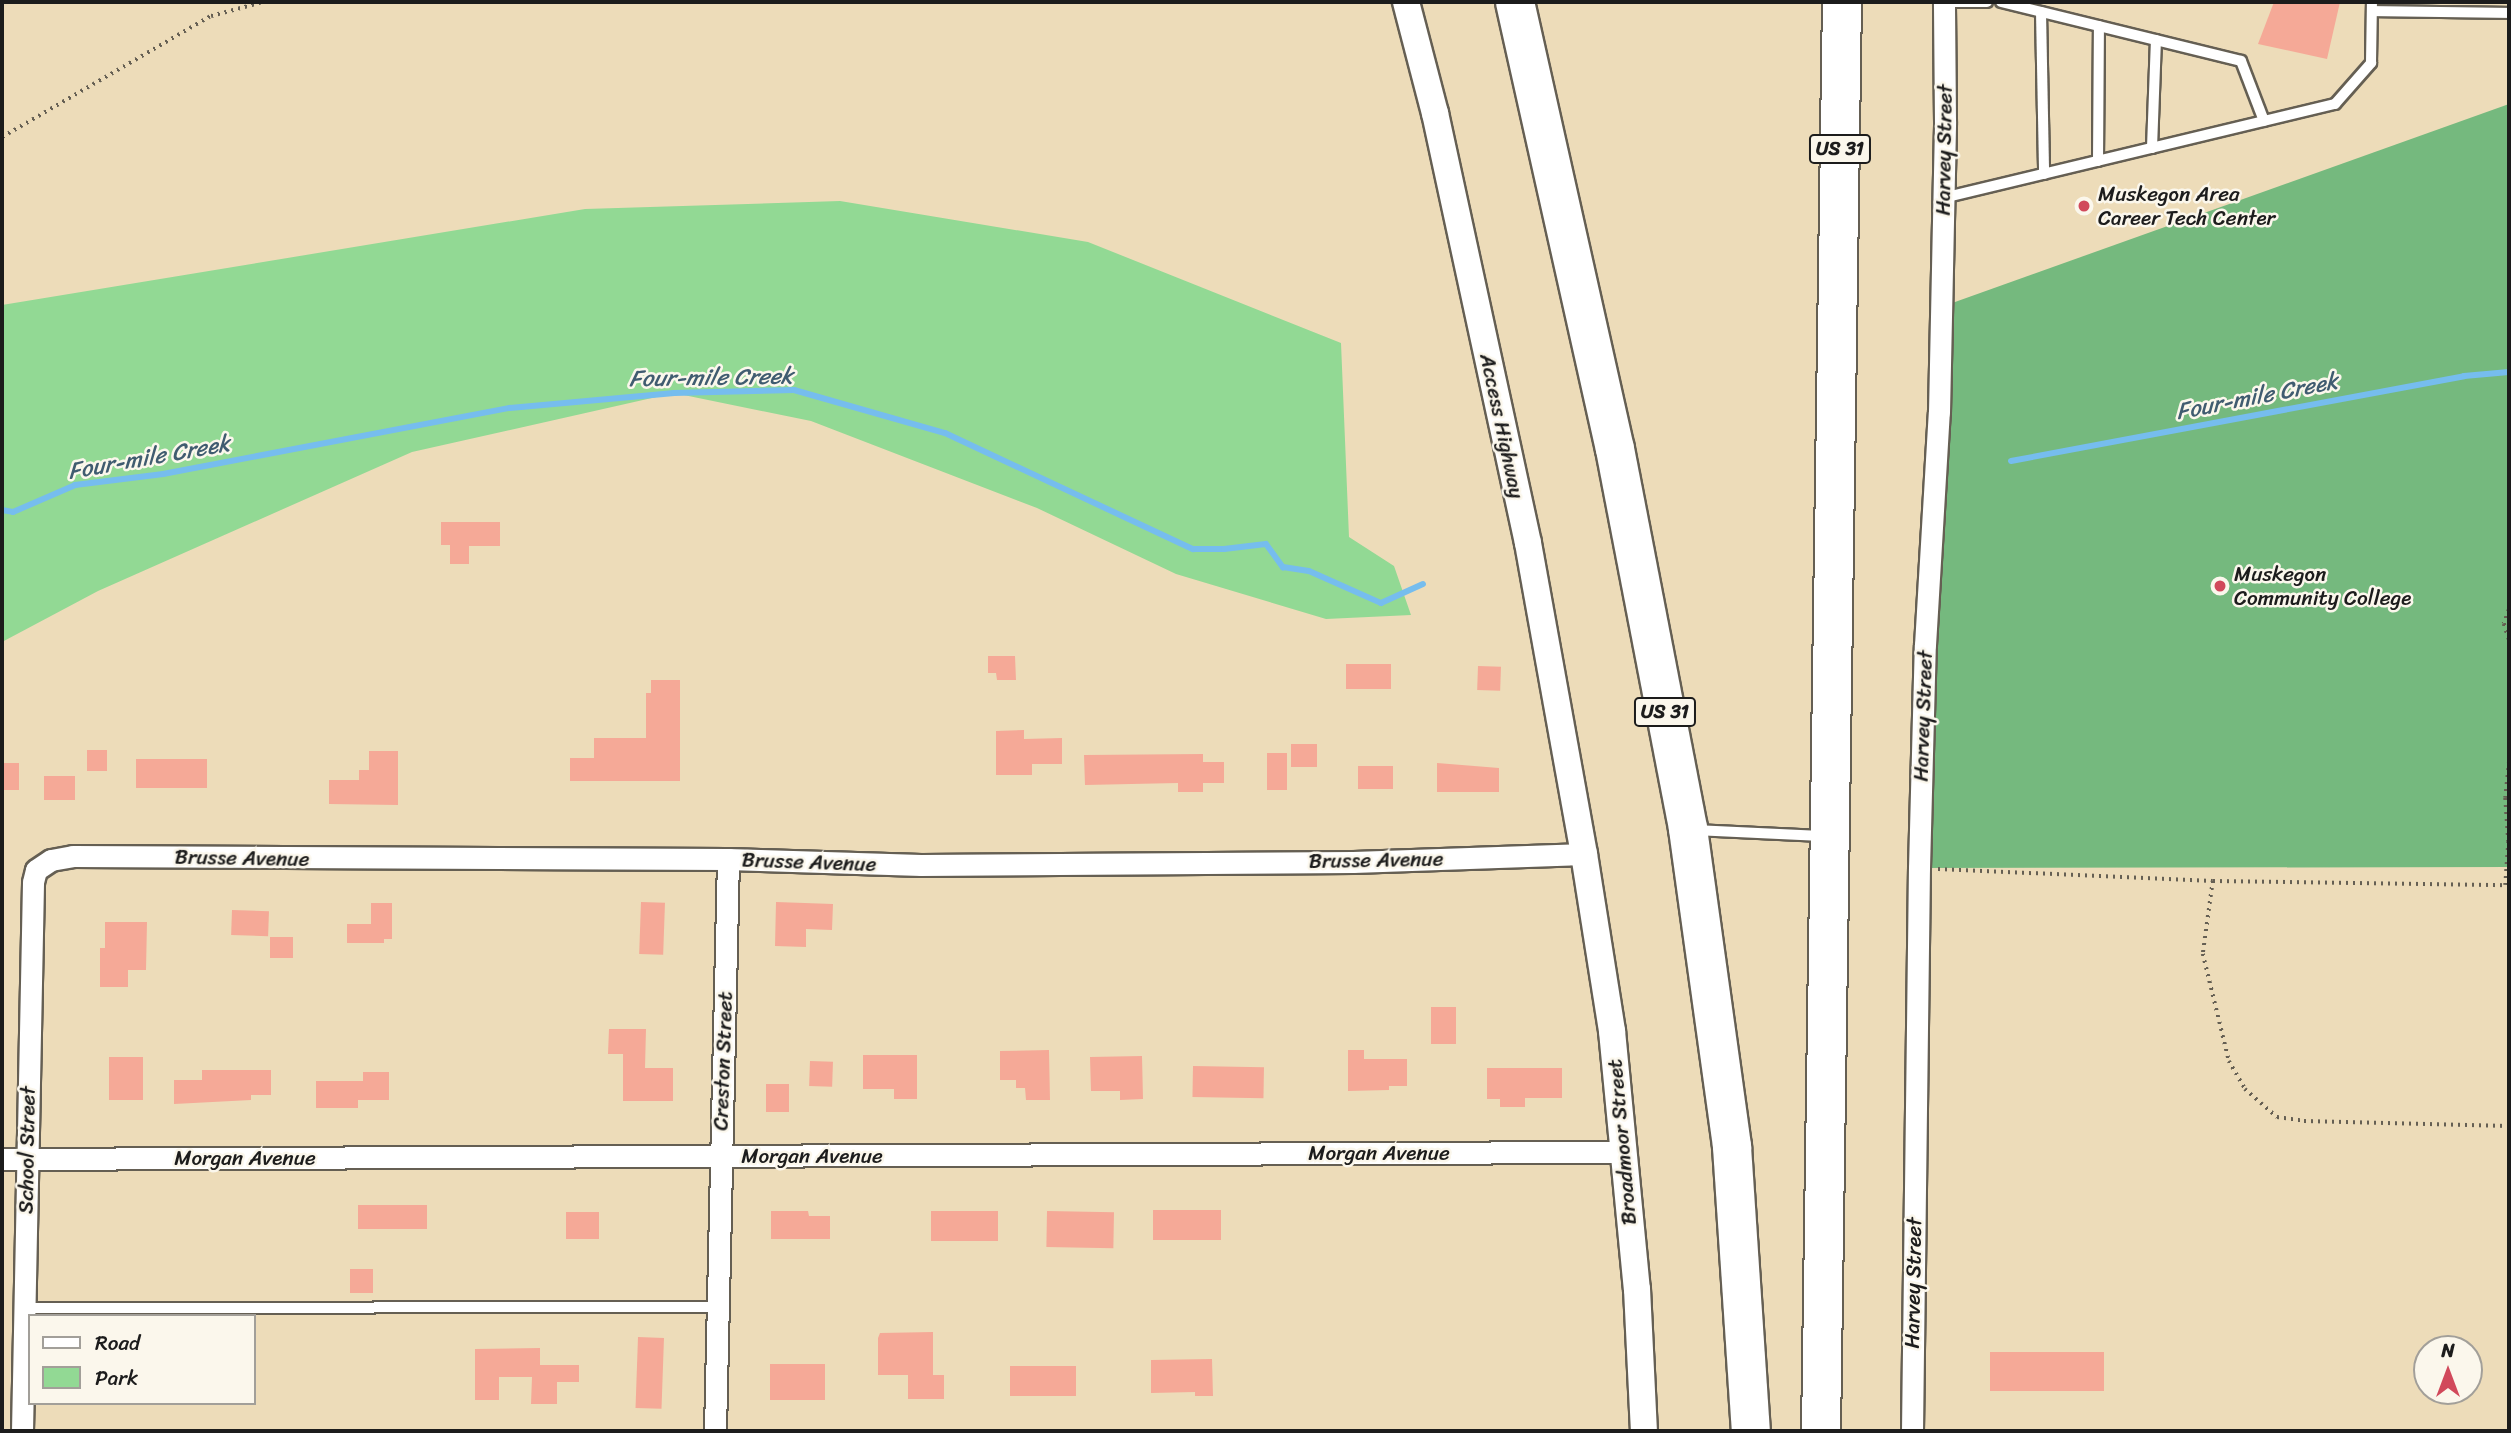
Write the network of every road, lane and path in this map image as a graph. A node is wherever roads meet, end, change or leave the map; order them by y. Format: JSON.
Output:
{"nodes":[{"id":1,"x":263,"y":2,"type":"edge"},
{"id":2,"x":1406,"y":2,"type":"edge"},
{"id":3,"x":1515,"y":2,"type":"edge"},
{"id":4,"x":1842,"y":2,"type":"edge"},
{"id":5,"x":1944,"y":2,"type":"edge"},
{"id":6,"x":1987,"y":2,"type":"edge"},
{"id":7,"x":2001,"y":2,"type":"edge"},
{"id":8,"x":2372,"y":6,"type":"edge"},
{"id":9,"x":2041,"y":12,"type":"junction"},
{"id":10,"x":2509,"y":13,"type":"edge"},
{"id":11,"x":2099,"y":26,"type":"junction"},
{"id":12,"x":2156,"y":40,"type":"junction"},
{"id":13,"x":2264,"y":121,"type":"junction"},
{"id":14,"x":2,"y":138,"type":"edge"},
{"id":15,"x":2152,"y":148,"type":"junction"},
{"id":16,"x":2098,"y":161,"type":"junction"},
{"id":17,"x":2044,"y":174,"type":"junction"},
{"id":18,"x":1943,"y":198,"type":"junction"},
{"id":19,"x":2509,"y":610,"type":"edge"},
{"id":20,"x":2509,"y":639,"type":"edge"},
{"id":21,"x":2509,"y":762,"type":"edge"},
{"id":22,"x":1688,"y":830,"type":"junction"},
{"id":23,"x":1830,"y":836,"type":"junction"},
{"id":24,"x":1584,"y":854,"type":"junction"},
{"id":25,"x":728,"y":859,"type":"junction"},
{"id":26,"x":1919,"y":868,"type":"junction"},
{"id":27,"x":36,"y":870,"type":"joint"},
{"id":28,"x":2213,"y":881,"type":"junction"},
{"id":29,"x":2507,"y":885,"type":"edge"},
{"id":30,"x":2509,"y":1126,"type":"edge"},
{"id":31,"x":1622,"y":1152,"type":"junction"},
{"id":32,"x":720,"y":1157,"type":"junction"},
{"id":33,"x":2,"y":1159,"type":"edge"},
{"id":34,"x":26,"y":1159,"type":"junction"},
{"id":35,"x":718,"y":1307,"type":"junction"},
{"id":36,"x":24,"y":1308,"type":"junction"},
{"id":37,"x":22,"y":1431,"type":"edge"},
{"id":38,"x":715,"y":1431,"type":"edge"},
{"id":39,"x":1644,"y":1431,"type":"edge"},
{"id":40,"x":1751,"y":1431,"type":"edge"},
{"id":41,"x":1821,"y":1431,"type":"edge"},
{"id":42,"x":1912,"y":1431,"type":"edge"}],
"edges":[{"from":1,"to":14,"type":"path"},
{"from":2,"to":24,"type":"street","name":"Access Highway"},
{"from":3,"to":22,"type":"highway","number":"US 31"},
{"from":4,"to":23,"type":"highway","number":"US 31"},
{"from":5,"to":6,"type":"lane"},
{"from":5,"to":18,"type":"street","name":"Harvey Street"},
{"from":7,"to":9,"type":"lane"},
{"from":8,"to":10,"type":"lane"},
{"from":8,"to":13,"type":"lane"},
{"from":9,"to":11,"type":"lane"},
{"from":9,"to":17,"type":"lane"},
{"from":11,"to":12,"type":"lane"},
{"from":11,"to":16,"type":"lane"},
{"from":12,"to":13,"type":"lane"},
{"from":12,"to":15,"type":"lane"},
{"from":13,"to":15,"type":"lane"},
{"from":15,"to":16,"type":"lane"},
{"from":16,"to":17,"type":"lane"},
{"from":17,"to":18,"type":"lane"},
{"from":18,"to":26,"type":"street","name":"Harvey Street"},
{"from":19,"to":20,"type":"path"},
{"from":21,"to":29,"type":"path"},
{"from":22,"to":23,"type":"lane"},
{"from":22,"to":40,"type":"highway","number":"US 31"},
{"from":23,"to":41,"type":"highway","number":"US 31"},
{"from":24,"to":25,"type":"street","name":"Brusse Avenue"},
{"from":24,"to":31,"type":"street","name":"Broadmoor Street"},
{"from":25,"to":27,"type":"street","name":"Brusse Avenue"},
{"from":25,"to":32,"type":"street","name":"Creston Street"},
{"from":26,"to":28,"type":"path"},
{"from":26,"to":42,"type":"street","name":"Harvey Street"},
{"from":27,"to":34,"type":"street","name":"School Street"},
{"from":28,"to":29,"type":"path"},
{"from":28,"to":30,"type":"path"},
{"from":31,"to":32,"type":"street","name":"Morgan Avenue"},
{"from":31,"to":39,"type":"street","name":"Broadmoor Street"},
{"from":32,"to":34,"type":"street","name":"Morgan Avenue"},
{"from":32,"to":35,"type":"street","name":"Creston Street"},
{"from":33,"to":34,"type":"street","name":"Morgan Avenue"},
{"from":34,"to":36,"type":"street","name":"School Street"},
{"from":35,"to":36,"type":"lane"},
{"from":35,"to":38,"type":"street","name":"Creston Street"},
{"from":36,"to":37,"type":"street","name":"School Street"}]}
